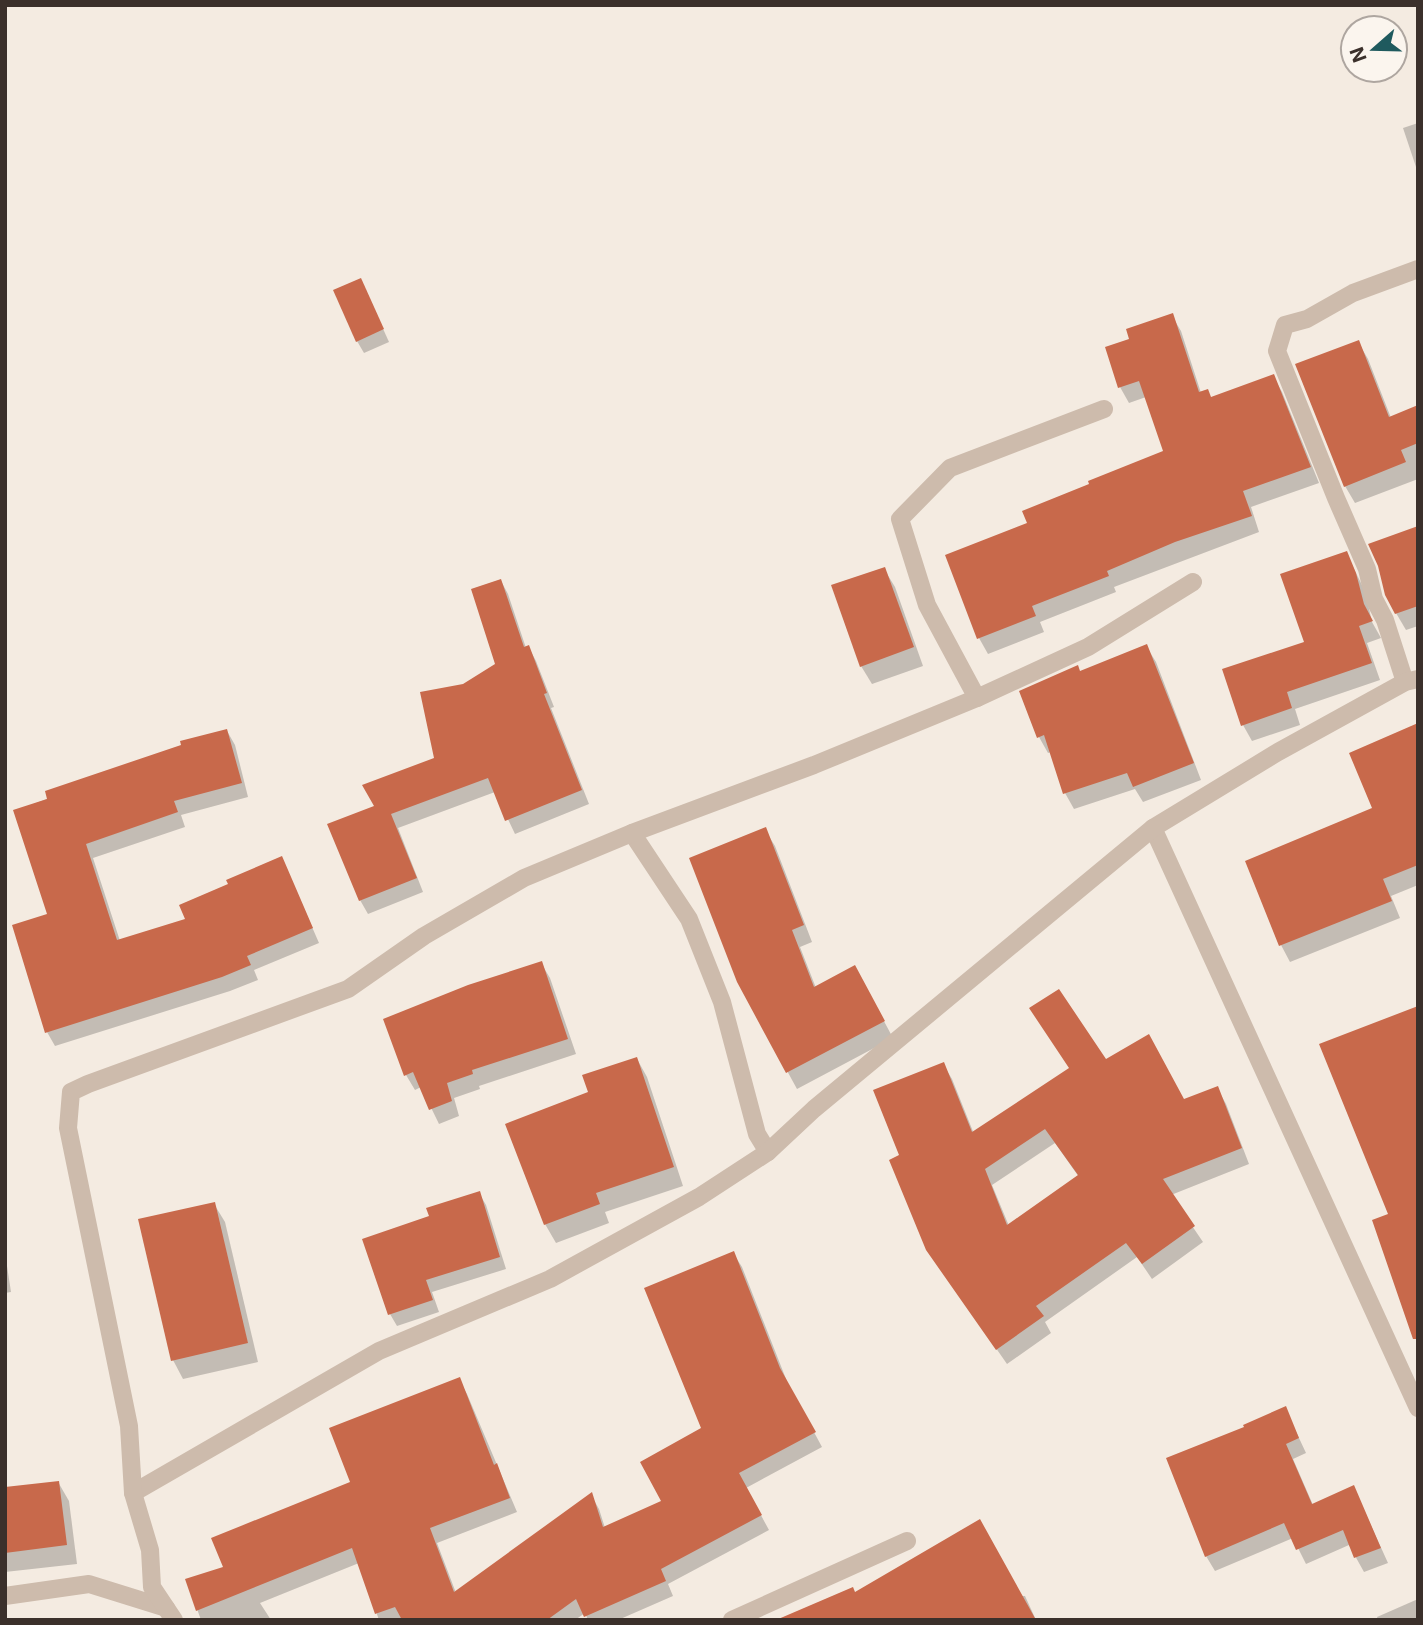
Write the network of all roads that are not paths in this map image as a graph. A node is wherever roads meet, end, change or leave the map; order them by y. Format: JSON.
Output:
{"nodes":[{"id":1,"x":1418,"y":270,"type":"edge"},
{"id":2,"x":1104,"y":409,"type":"dead end"},
{"id":3,"x":1193,"y":582,"type":"dead end"},
{"id":4,"x":1411,"y":680,"type":"edge"},
{"id":5,"x":976,"y":698,"type":"junction"},
{"id":6,"x":1153,"y":828,"type":"junction"},
{"id":7,"x":632,"y":833,"type":"junction"},
{"id":8,"x":768,"y":1152,"type":"junction"},
{"id":9,"x":1418,"y":1408,"type":"edge"},
{"id":10,"x":133,"y":1493,"type":"junction"},
{"id":11,"x":907,"y":1541,"type":"dead end"},
{"id":12,"x":5,"y":1596,"type":"edge"},
{"id":13,"x":170,"y":1614,"type":"edge"},
{"id":14,"x":732,"y":1620,"type":"edge"}],
"edges":[{"from":1,"to":4,"type":"street"},
{"from":2,"to":5,"type":"street"},
{"from":3,"to":5,"type":"street"},
{"from":4,"to":6,"type":"street"},
{"from":5,"to":7,"type":"street"},
{"from":6,"to":8,"type":"street"},
{"from":6,"to":9,"type":"street"},
{"from":7,"to":8,"type":"street"},
{"from":7,"to":10,"type":"street"},
{"from":8,"to":10,"type":"street"},
{"from":10,"to":13,"type":"street"},
{"from":11,"to":14,"type":"street"},
{"from":12,"to":13,"type":"street"}]}
